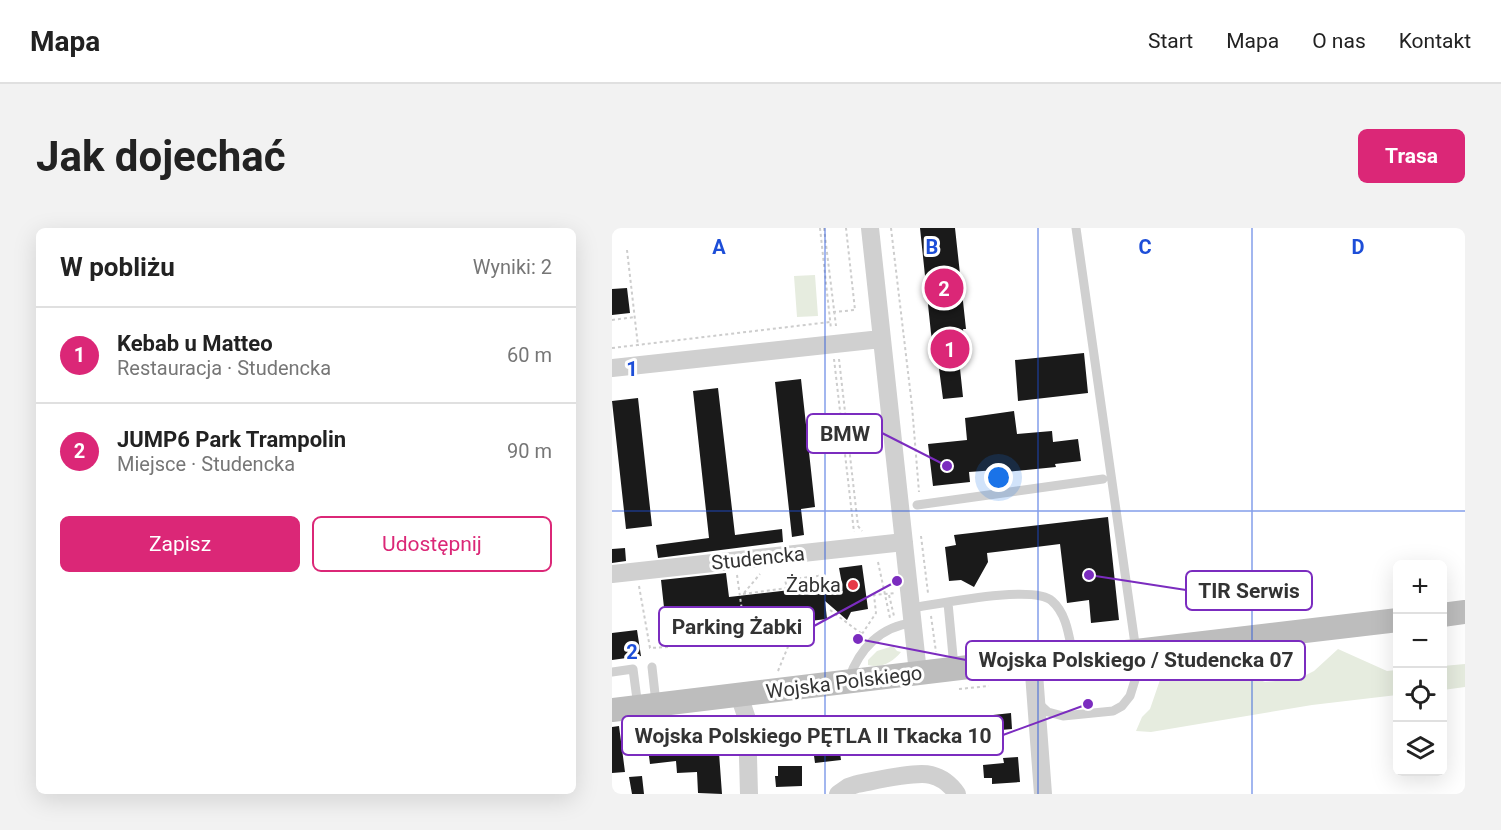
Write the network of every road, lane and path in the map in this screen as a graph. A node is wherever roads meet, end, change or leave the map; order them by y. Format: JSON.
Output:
{"nodes":[{"id":1,"x":822,"y":228,"type":"edge"},
{"id":2,"x":846,"y":228,"type":"edge"},
{"id":3,"x":870,"y":228,"type":"edge"},
{"id":4,"x":891,"y":228,"type":"edge"},
{"id":5,"x":1076,"y":228,"type":"edge"},
{"id":6,"x":627,"y":250,"type":"dead end"},
{"id":7,"x":834,"y":312,"type":"junction"},
{"id":8,"x":829,"y":313,"type":"junction"},
{"id":9,"x":635,"y":317,"type":"junction"},
{"id":10,"x":612,"y":320,"type":"edge"},
{"id":11,"x":830,"y":322,"type":"junction"},
{"id":12,"x":881,"y":339,"type":"junction"},
{"id":13,"x":835,"y":344,"type":"junction"},
{"id":14,"x":638,"y":346,"type":"junction"},
{"id":15,"x":612,"y":348,"type":"edge"},
{"id":16,"x":612,"y":368,"type":"edge"},
{"id":17,"x":1103,"y":479,"type":"dead end"},
{"id":18,"x":917,"y":505,"type":"junction"},
{"id":19,"x":904,"y":542,"type":"junction"},
{"id":20,"x":863,"y":547,"type":"junction"},
{"id":21,"x":636,"y":572,"type":"junction"},
{"id":22,"x":762,"y":573,"type":"dead end"},
{"id":23,"x":612,"y":574,"type":"edge"},
{"id":24,"x":737,"y":575,"type":"dead end"},
{"id":25,"x":826,"y":575,"type":"dead end"},
{"id":26,"x":743,"y":594,"type":"junction"},
{"id":27,"x":740,"y":597,"type":"junction"},
{"id":28,"x":948,"y":603,"type":"junction"},
{"id":29,"x":930,"y":606,"type":"junction"},
{"id":30,"x":911,"y":607,"type":"junction"},
{"id":31,"x":830,"y":610,"type":"dead end"},
{"id":32,"x":1465,"y":612,"type":"edge"},
{"id":33,"x":1447,"y":614,"type":"edge"},
{"id":34,"x":1393,"y":621,"type":"edge"},
{"id":35,"x":745,"y":632,"type":"dead end"},
{"id":36,"x":862,"y":634,"type":"junction"},
{"id":37,"x":858,"y":639,"type":"dead end"},
{"id":38,"x":669,"y":647,"type":"dead end"},
{"id":39,"x":1136,"y":651,"type":"junction"},
{"id":40,"x":1073,"y":656,"type":"junction"},
{"id":41,"x":1033,"y":660,"type":"junction"},
{"id":42,"x":652,"y":667,"type":"dead end"},
{"id":43,"x":612,"y":672,"type":"edge"},
{"id":44,"x":941,"y":676,"type":"junction"},
{"id":45,"x":848,"y":681,"type":"junction"},
{"id":46,"x":989,"y":686,"type":"dead end"},
{"id":47,"x":739,"y":695,"type":"junction"},
{"id":48,"x":1036,"y":700,"type":"junction"},
{"id":49,"x":647,"y":706,"type":"junction"},
{"id":50,"x":612,"y":710,"type":"edge"},
{"id":51,"x":749,"y":794,"type":"edge"},
{"id":52,"x":838,"y":794,"type":"edge"},
{"id":53,"x":957,"y":794,"type":"edge"},
{"id":54,"x":1043,"y":794,"type":"edge"}],
"edges":[{"from":1,"to":7,"type":"path"},
{"from":1,"to":8,"type":"path"},
{"from":2,"to":7,"type":"path"},
{"from":3,"to":12,"type":"street"},
{"from":4,"to":18,"type":"path"},
{"from":5,"to":39,"type":"lane"},
{"from":6,"to":9,"type":"path"},
{"from":7,"to":8,"type":"path"},
{"from":7,"to":13,"type":"path"},
{"from":8,"to":11,"type":"path"},
{"from":9,"to":10,"type":"path"},
{"from":9,"to":14,"type":"path"},
{"from":11,"to":13,"type":"path"},
{"from":11,"to":14,"type":"path"},
{"from":12,"to":13,"type":"street"},
{"from":12,"to":19,"type":"street"},
{"from":13,"to":16,"type":"street"},
{"from":13,"to":20,"type":"path"},
{"from":13,"to":20,"type":"path"},
{"from":14,"to":15,"type":"path"},
{"from":17,"to":18,"type":"lane"},
{"from":18,"to":29,"type":"path"},
{"from":19,"to":20,"type":"street","name":"Studencka"},
{"from":19,"to":30,"type":"street"},
{"from":20,"to":21,"type":"street","name":"Studencka"},
{"from":21,"to":23,"type":"street","name":"Studencka"},
{"from":21,"to":38,"type":"path"},
{"from":22,"to":26,"type":"path"},
{"from":24,"to":27,"type":"path"},
{"from":25,"to":26,"type":"path"},
{"from":26,"to":27,"type":"path"},
{"from":27,"to":35,"type":"path"},
{"from":28,"to":29,"type":"lane"},
{"from":28,"to":40,"type":"lane"},
{"from":28,"to":44,"type":"lane"},
{"from":29,"to":30,"type":"lane"},
{"from":29,"to":44,"type":"path"},
{"from":30,"to":36,"type":"path"},
{"from":30,"to":44,"type":"street"},
{"from":30,"to":45,"type":"lane"},
{"from":31,"to":36,"type":"path"},
{"from":32,"to":33,"type":"main road"},
{"from":34,"to":39,"type":"main road","name":"Wojska Polskiego"},
{"from":36,"to":37,"type":"path"},
{"from":39,"to":40,"type":"main road","name":"Wojska Polskiego"},
{"from":39,"to":48,"type":"lane"},
{"from":40,"to":41,"type":"main road","name":"Wojska Polskiego"},
{"from":41,"to":44,"type":"main road","name":"Wojska Polskiego"},
{"from":41,"to":48,"type":"street"},
{"from":42,"to":49,"type":"lane"},
{"from":43,"to":49,"type":"lane"},
{"from":44,"to":45,"type":"main road","name":"Wojska Polskiego"},
{"from":44,"to":46,"type":"path"},
{"from":45,"to":47,"type":"main road","name":"Wojska Polskiego"},
{"from":47,"to":49,"type":"main road","name":"Wojska Polskiego"},
{"from":47,"to":51,"type":"street"},
{"from":48,"to":54,"type":"street"},
{"from":49,"to":50,"type":"main road","name":"Wojska Polskiego"},
{"from":52,"to":53,"type":"street"}]}
